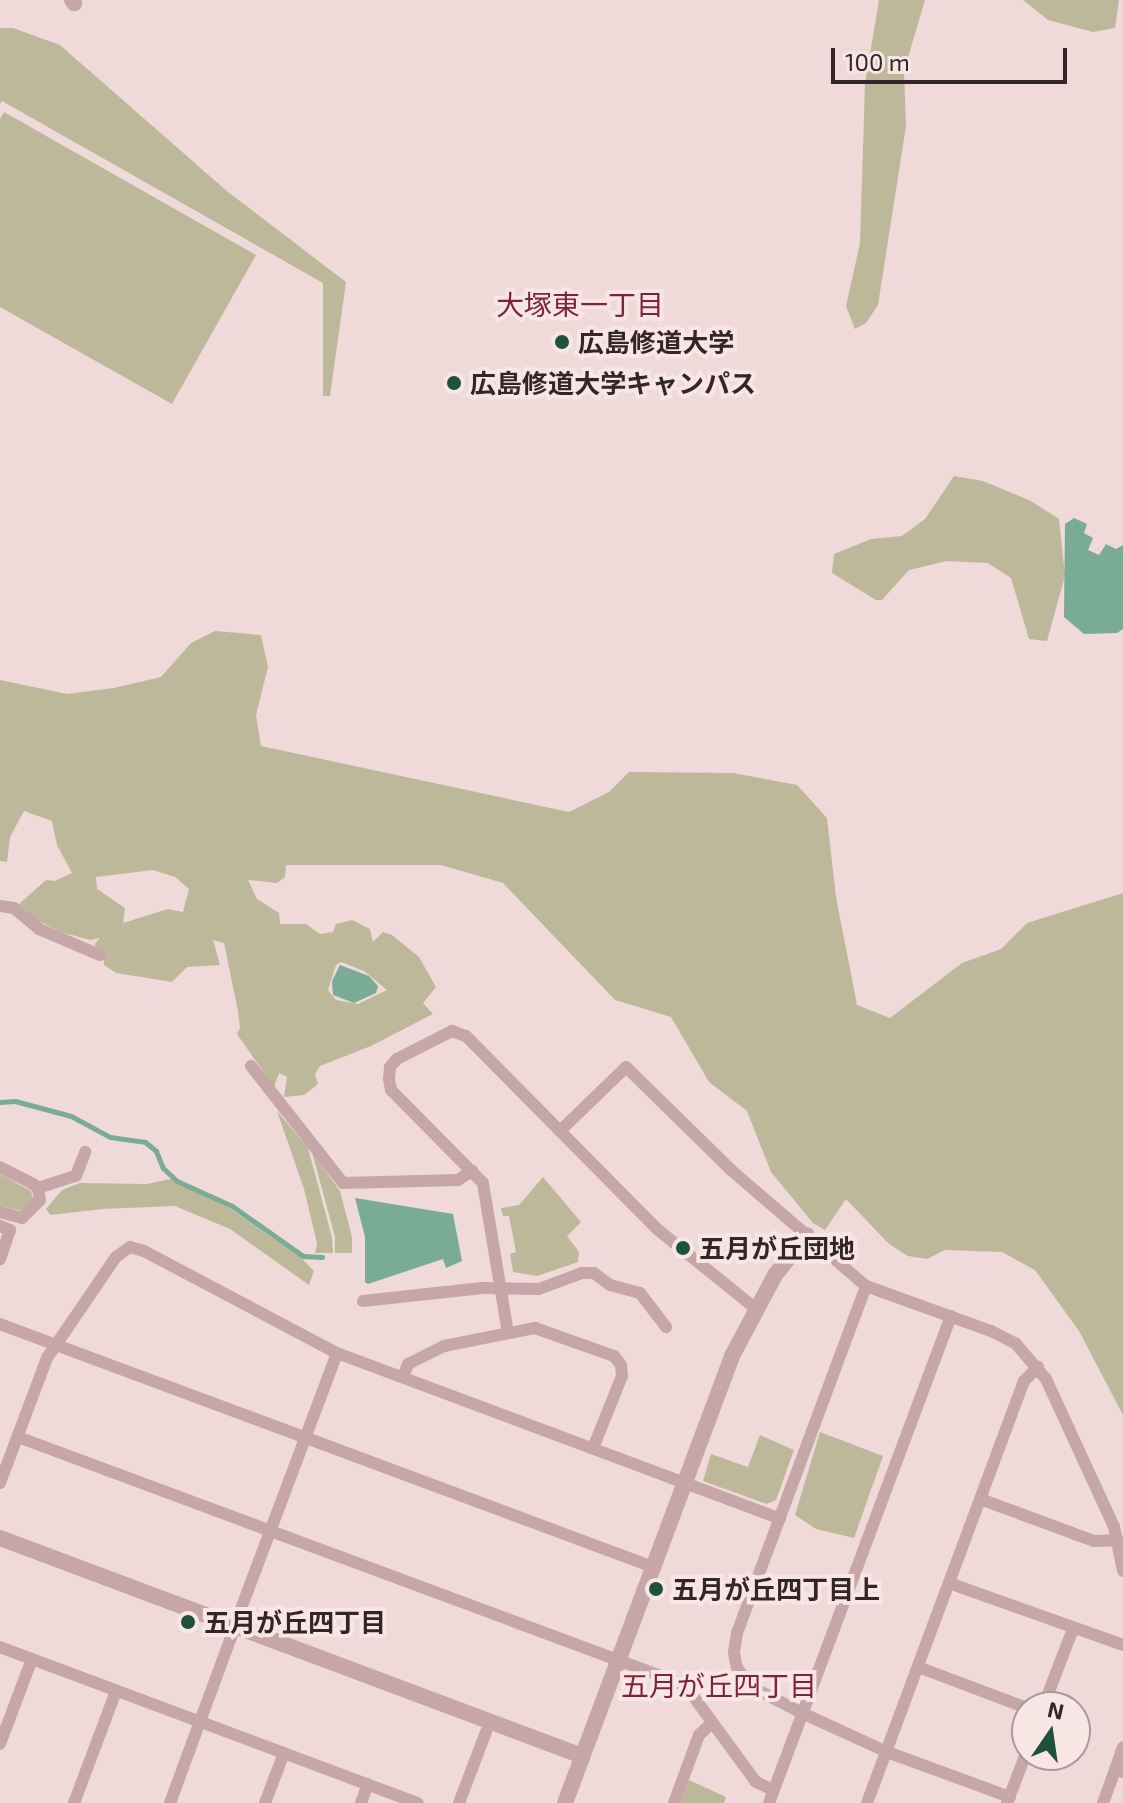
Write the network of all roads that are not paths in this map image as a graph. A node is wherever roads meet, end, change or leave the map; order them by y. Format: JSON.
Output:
{"nodes":[{"id":1,"x":0,"y":906,"type":"edge"},
{"id":2,"x":100,"y":955,"type":"dead end"},
{"id":3,"x":251,"y":1066,"type":"dead end"},
{"id":4,"x":560,"y":1131,"type":"junction"},
{"id":5,"x":85,"y":1152,"type":"dead end"},
{"id":6,"x":0,"y":1167,"type":"edge"},
{"id":7,"x":472,"y":1171,"type":"junction"},
{"id":8,"x":38,"y":1188,"type":"junction"},
{"id":9,"x":0,"y":1212,"type":"edge"},
{"id":10,"x":0,"y":1226,"type":"edge"},
{"id":11,"x":807,"y":1235,"type":"junction"},
{"id":12,"x":0,"y":1259,"type":"edge"},
{"id":13,"x":866,"y":1286,"type":"junction"},
{"id":14,"x":500,"y":1288,"type":"junction"},
{"id":15,"x":363,"y":1301,"type":"dead end"},
{"id":16,"x":755,"y":1308,"type":"junction"},
{"id":17,"x":951,"y":1316,"type":"junction"},
{"id":18,"x":0,"y":1324,"type":"edge"},
{"id":19,"x":666,"y":1327,"type":"dead end"},
{"id":20,"x":508,"y":1333,"type":"junction"},
{"id":21,"x":55,"y":1345,"type":"junction"},
{"id":22,"x":337,"y":1353,"type":"junction"},
{"id":23,"x":1038,"y":1367,"type":"junction"},
{"id":24,"x":403,"y":1377,"type":"junction"},
{"id":25,"x":18,"y":1437,"type":"junction"},
{"id":26,"x":305,"y":1437,"type":"junction"},
{"id":27,"x":593,"y":1448,"type":"junction"},
{"id":28,"x":0,"y":1483,"type":"edge"},
{"id":29,"x":684,"y":1483,"type":"junction"},
{"id":30,"x":980,"y":1499,"type":"junction"},
{"id":31,"x":780,"y":1519,"type":"junction"},
{"id":32,"x":270,"y":1530,"type":"junction"},
{"id":33,"x":0,"y":1538,"type":"edge"},
{"id":34,"x":1118,"y":1540,"type":"junction"},
{"id":35,"x":653,"y":1567,"type":"junction"},
{"id":36,"x":1123,"y":1571,"type":"edge"},
{"id":37,"x":949,"y":1583,"type":"junction"},
{"id":38,"x":237,"y":1620,"type":"junction"},
{"id":39,"x":1073,"y":1629,"type":"junction"},
{"id":40,"x":1123,"y":1645,"type":"edge"},
{"id":41,"x":0,"y":1647,"type":"edge"},
{"id":42,"x":32,"y":1659,"type":"junction"},
{"id":43,"x":618,"y":1660,"type":"junction"},
{"id":44,"x":918,"y":1667,"type":"junction"},
{"id":45,"x":116,"y":1691,"type":"junction"},
{"id":46,"x":1049,"y":1691,"type":"edge"},
{"id":47,"x":1011,"y":1702,"type":"edge"},
{"id":48,"x":802,"y":1713,"type":"junction"},
{"id":49,"x":200,"y":1722,"type":"junction"},
{"id":50,"x":712,"y":1723,"type":"junction"},
{"id":51,"x":486,"y":1732,"type":"dead end"},
{"id":52,"x":0,"y":1744,"type":"edge"},
{"id":53,"x":1123,"y":1747,"type":"edge"},
{"id":54,"x":887,"y":1752,"type":"junction"},
{"id":55,"x":284,"y":1753,"type":"junction"},
{"id":56,"x":582,"y":1756,"type":"junction"},
{"id":57,"x":1019,"y":1771,"type":"edge"},
{"id":58,"x":1119,"y":1771,"type":"edge"},
{"id":59,"x":368,"y":1784,"type":"junction"},
{"id":60,"x":771,"y":1797,"type":"edge"},
{"id":61,"x":1008,"y":1800,"type":"edge"},
{"id":62,"x":74,"y":1803,"type":"edge"},
{"id":63,"x":170,"y":1803,"type":"edge"},
{"id":64,"x":265,"y":1803,"type":"edge"},
{"id":65,"x":361,"y":1803,"type":"edge"},
{"id":66,"x":418,"y":1803,"type":"edge"},
{"id":67,"x":459,"y":1803,"type":"edge"},
{"id":68,"x":565,"y":1803,"type":"edge"},
{"id":69,"x":674,"y":1803,"type":"edge"},
{"id":70,"x":867,"y":1803,"type":"edge"},
{"id":71,"x":1103,"y":1803,"type":"edge"}],
"edges":[{"from":1,"to":2,"type":"street"},
{"from":3,"to":7,"type":"street"},
{"from":4,"to":7,"type":"street"},
{"from":4,"to":11,"type":"street"},
{"from":4,"to":16,"type":"street"},
{"from":5,"to":8,"type":"street"},
{"from":6,"to":8,"type":"street"},
{"from":7,"to":14,"type":"street"},
{"from":8,"to":9,"type":"street"},
{"from":10,"to":12,"type":"street"},
{"from":11,"to":13,"type":"street"},
{"from":11,"to":16,"type":"street"},
{"from":13,"to":17,"type":"street"},
{"from":13,"to":31,"type":"street"},
{"from":14,"to":15,"type":"street"},
{"from":14,"to":19,"type":"street"},
{"from":14,"to":20,"type":"street"},
{"from":16,"to":29,"type":"street"},
{"from":17,"to":23,"type":"street"},
{"from":17,"to":48,"type":"street"},
{"from":18,"to":21,"type":"street"},
{"from":20,"to":24,"type":"street"},
{"from":20,"to":27,"type":"street"},
{"from":21,"to":22,"type":"street"},
{"from":21,"to":25,"type":"street"},
{"from":21,"to":26,"type":"street"},
{"from":22,"to":24,"type":"street"},
{"from":22,"to":26,"type":"street"},
{"from":23,"to":30,"type":"street"},
{"from":23,"to":34,"type":"street"},
{"from":24,"to":27,"type":"street"},
{"from":25,"to":28,"type":"street"},
{"from":25,"to":32,"type":"street"},
{"from":26,"to":32,"type":"street"},
{"from":26,"to":35,"type":"street"},
{"from":27,"to":29,"type":"street"},
{"from":29,"to":31,"type":"street"},
{"from":29,"to":35,"type":"street"},
{"from":30,"to":34,"type":"street"},
{"from":30,"to":37,"type":"street"},
{"from":31,"to":48,"type":"street"},
{"from":32,"to":38,"type":"street"},
{"from":32,"to":43,"type":"street"},
{"from":33,"to":38,"type":"street"},
{"from":34,"to":36,"type":"street"},
{"from":35,"to":43,"type":"street"},
{"from":37,"to":39,"type":"street"},
{"from":37,"to":44,"type":"street"},
{"from":38,"to":49,"type":"street"},
{"from":38,"to":56,"type":"street"},
{"from":39,"to":40,"type":"street"},
{"from":39,"to":46,"type":"street"},
{"from":41,"to":42,"type":"street"},
{"from":42,"to":45,"type":"street"},
{"from":42,"to":52,"type":"street"},
{"from":43,"to":50,"type":"street"},
{"from":43,"to":56,"type":"street"},
{"from":44,"to":47,"type":"street"},
{"from":44,"to":54,"type":"street"},
{"from":45,"to":49,"type":"street"},
{"from":45,"to":62,"type":"street"},
{"from":48,"to":54,"type":"street"},
{"from":48,"to":60,"type":"street"},
{"from":49,"to":55,"type":"street"},
{"from":49,"to":63,"type":"street"},
{"from":50,"to":60,"type":"street"},
{"from":50,"to":69,"type":"street"},
{"from":51,"to":67,"type":"street"},
{"from":53,"to":58,"type":"street"},
{"from":54,"to":61,"type":"street"},
{"from":54,"to":70,"type":"street"},
{"from":55,"to":59,"type":"street"},
{"from":55,"to":64,"type":"street"},
{"from":56,"to":68,"type":"street"},
{"from":57,"to":61,"type":"street"},
{"from":58,"to":71,"type":"street"},
{"from":59,"to":65,"type":"street"},
{"from":59,"to":66,"type":"street"}]}
